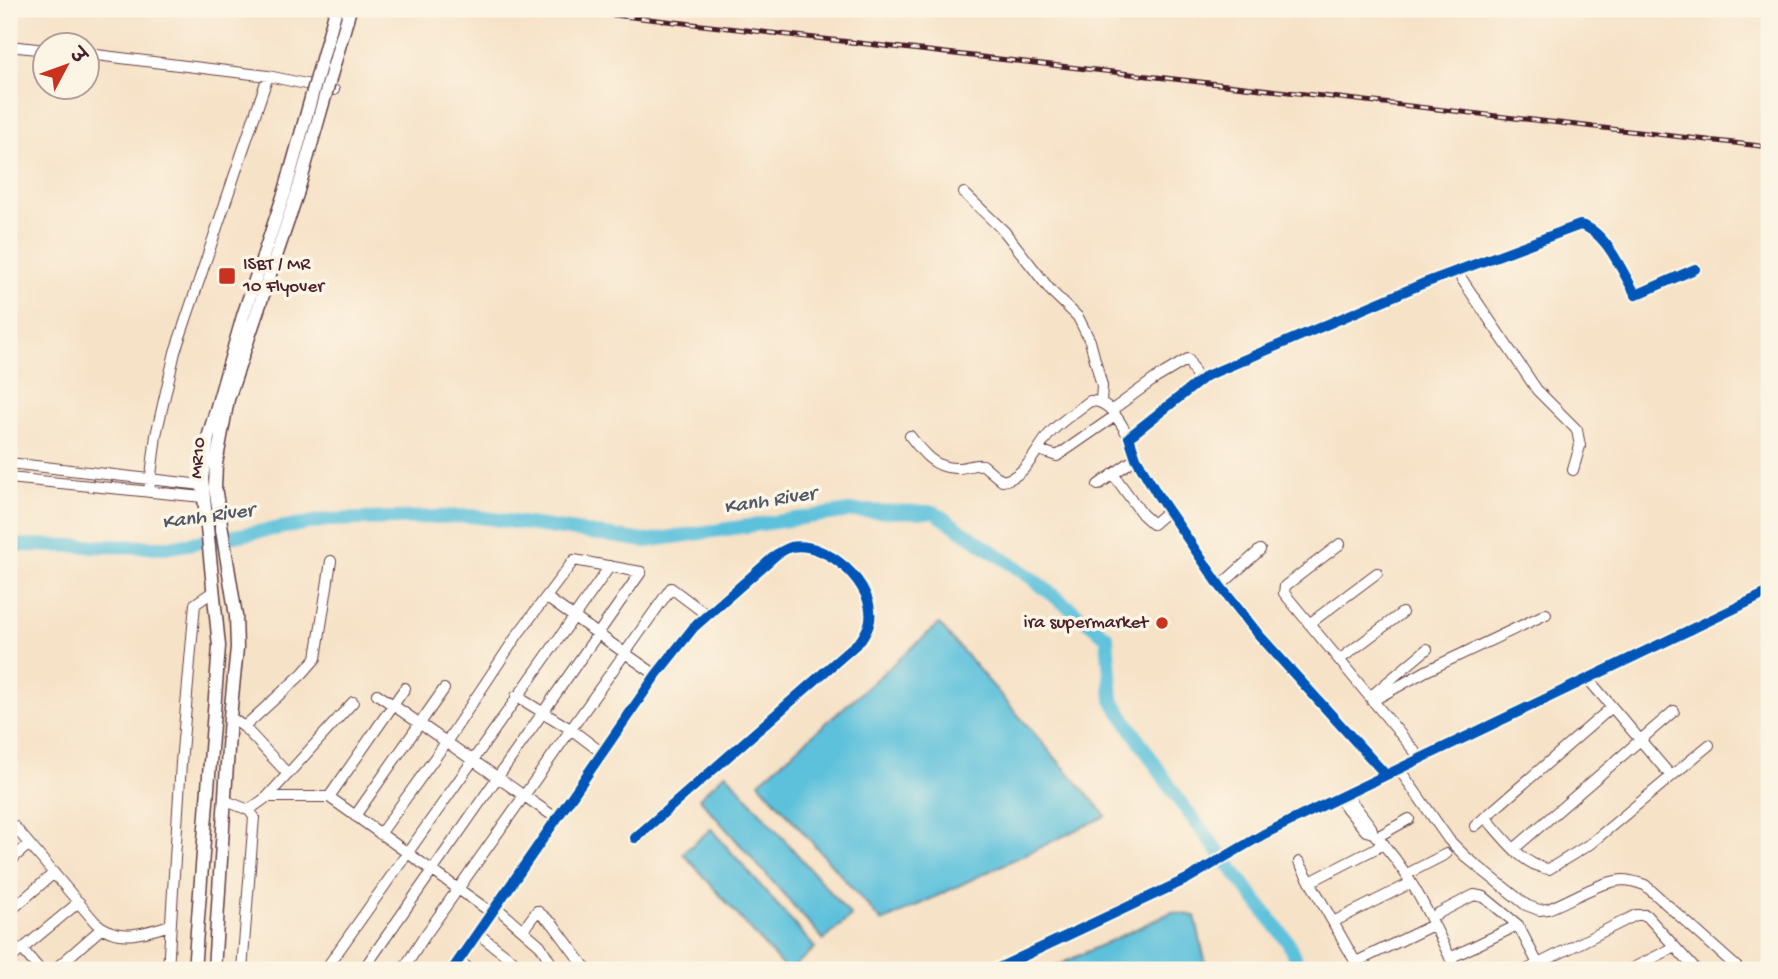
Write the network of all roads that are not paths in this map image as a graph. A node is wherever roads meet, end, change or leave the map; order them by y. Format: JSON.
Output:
{"nodes":[{"id":1,"x":335,"y":9,"type":"edge"},
{"id":2,"x":350,"y":9,"type":"edge"},
{"id":3,"x":9,"y":46,"type":"edge"},
{"id":4,"x":32,"y":48,"type":"edge"},
{"id":5,"x":102,"y":56,"type":"edge"},
{"id":6,"x":268,"y":76,"type":"junction"},
{"id":7,"x":334,"y":90,"type":"dead end"},
{"id":8,"x":291,"y":192,"type":"junction"},
{"id":9,"x":964,"y":194,"type":"dead end"},
{"id":10,"x":1695,"y":270,"type":"dead end"},
{"id":11,"x":1457,"y":272,"type":"junction"},
{"id":12,"x":1199,"y":382,"type":"junction"},
{"id":13,"x":1101,"y":402,"type":"junction"},
{"id":14,"x":1114,"y":413,"type":"junction"},
{"id":15,"x":910,"y":436,"type":"dead end"},
{"id":16,"x":1129,"y":437,"type":"junction"},
{"id":17,"x":1039,"y":450,"type":"junction"},
{"id":18,"x":1136,"y":458,"type":"junction"},
{"id":19,"x":9,"y":463,"type":"edge"},
{"id":20,"x":1573,"y":470,"type":"dead end"},
{"id":21,"x":1113,"y":474,"type":"junction"},
{"id":22,"x":9,"y":478,"type":"edge"},
{"id":23,"x":151,"y":478,"type":"junction"},
{"id":24,"x":1098,"y":485,"type":"dead end"},
{"id":25,"x":149,"y":492,"type":"junction"},
{"id":26,"x":203,"y":498,"type":"junction"},
{"id":27,"x":1168,"y":511,"type":"junction"},
{"id":28,"x":1340,"y":544,"type":"dead end"},
{"id":29,"x":1260,"y":550,"type":"dead end"},
{"id":30,"x":331,"y":561,"type":"dead end"},
{"id":31,"x":610,"y":566,"type":"junction"},
{"id":32,"x":1377,"y":573,"type":"dead end"},
{"id":33,"x":213,"y":584,"type":"junction"},
{"id":34,"x":1220,"y":586,"type":"junction"},
{"id":35,"x":1769,"y":592,"type":"edge"},
{"id":36,"x":547,"y":598,"type":"junction"},
{"id":37,"x":1402,"y":613,"type":"dead end"},
{"id":38,"x":1546,"y":614,"type":"dead end"},
{"id":39,"x":707,"y":615,"type":"junction"},
{"id":40,"x":574,"y":617,"type":"junction"},
{"id":41,"x":1309,"y":624,"type":"junction"},
{"id":42,"x":596,"y":635,"type":"junction"},
{"id":43,"x":1427,"y":649,"type":"dead end"},
{"id":44,"x":626,"y":654,"type":"junction"},
{"id":45,"x":1339,"y":660,"type":"junction"},
{"id":46,"x":656,"y":675,"type":"junction"},
{"id":47,"x":1588,"y":679,"type":"junction"},
{"id":48,"x":405,"y":688,"type":"dead end"},
{"id":49,"x":444,"y":689,"type":"dead end"},
{"id":50,"x":377,"y":694,"type":"dead end"},
{"id":51,"x":516,"y":696,"type":"junction"},
{"id":52,"x":1371,"y":699,"type":"junction"},
{"id":53,"x":354,"y":702,"type":"dead end"},
{"id":54,"x":394,"y":705,"type":"junction"},
{"id":55,"x":1612,"y":707,"type":"junction"},
{"id":56,"x":1674,"y":711,"type":"dead end"},
{"id":57,"x":543,"y":712,"type":"junction"},
{"id":58,"x":230,"y":717,"type":"junction"},
{"id":59,"x":421,"y":723,"type":"junction"},
{"id":60,"x":244,"y":727,"type":"junction"},
{"id":61,"x":572,"y":730,"type":"junction"},
{"id":62,"x":1640,"y":740,"type":"junction"},
{"id":63,"x":447,"y":741,"type":"junction"},
{"id":64,"x":1709,"y":745,"type":"dead end"},
{"id":65,"x":601,"y":752,"type":"junction"},
{"id":66,"x":1421,"y":759,"type":"junction"},
{"id":67,"x":473,"y":760,"type":"junction"},
{"id":68,"x":1399,"y":769,"type":"junction"},
{"id":69,"x":288,"y":774,"type":"junction"},
{"id":70,"x":1386,"y":775,"type":"junction"},
{"id":71,"x":1671,"y":776,"type":"junction"},
{"id":72,"x":498,"y":777,"type":"junction"},
{"id":73,"x":525,"y":796,"type":"junction"},
{"id":74,"x":1342,"y":796,"type":"junction"},
{"id":75,"x":267,"y":797,"type":"junction"},
{"id":76,"x":329,"y":797,"type":"junction"},
{"id":77,"x":226,"y":801,"type":"junction"},
{"id":78,"x":249,"y":810,"type":"junction"},
{"id":79,"x":355,"y":816,"type":"junction"},
{"id":80,"x":1485,"y":817,"type":"junction"},
{"id":81,"x":556,"y":818,"type":"junction"},
{"id":82,"x":1409,"y":819,"type":"dead end"},
{"id":83,"x":1475,"y":826,"type":"dead end"},
{"id":84,"x":9,"y":831,"type":"edge"},
{"id":85,"x":380,"y":834,"type":"junction"},
{"id":86,"x":635,"y":838,"type":"dead end"},
{"id":87,"x":1378,"y":838,"type":"junction"},
{"id":88,"x":29,"y":844,"type":"junction"},
{"id":89,"x":1515,"y":848,"type":"junction"},
{"id":90,"x":408,"y":854,"type":"junction"},
{"id":91,"x":1446,"y":854,"type":"dead end"},
{"id":92,"x":9,"y":862,"type":"edge"},
{"id":93,"x":1299,"y":862,"type":"dead end"},
{"id":94,"x":432,"y":871,"type":"junction"},
{"id":95,"x":54,"y":873,"type":"junction"},
{"id":96,"x":1409,"y":878,"type":"junction"},
{"id":97,"x":1310,"y":882,"type":"junction"},
{"id":98,"x":459,"y":890,"type":"junction"},
{"id":99,"x":79,"y":902,"type":"junction"},
{"id":100,"x":494,"y":910,"type":"junction"},
{"id":101,"x":9,"y":912,"type":"edge"},
{"id":102,"x":1437,"y":914,"type":"dead end"},
{"id":103,"x":1333,"y":922,"type":"junction"},
{"id":104,"x":170,"y":925,"type":"junction"},
{"id":105,"x":1433,"y":925,"type":"junction"},
{"id":106,"x":1518,"y":925,"type":"junction"},
{"id":107,"x":102,"y":928,"type":"junction"},
{"id":108,"x":523,"y":930,"type":"junction"},
{"id":109,"x":477,"y":933,"type":"junction"},
{"id":110,"x":1675,"y":947,"type":"junction"},
{"id":111,"x":22,"y":949,"type":"junction"},
{"id":112,"x":9,"y":960,"type":"edge"},
{"id":113,"x":458,"y":961,"type":"junction"},
{"id":114,"x":1358,"y":966,"type":"edge"},
{"id":115,"x":1451,"y":966,"type":"edge"},
{"id":116,"x":1539,"y":967,"type":"edge"},
{"id":117,"x":57,"y":969,"type":"edge"},
{"id":118,"x":40,"y":970,"type":"edge"},
{"id":119,"x":168,"y":970,"type":"edge"},
{"id":120,"x":194,"y":970,"type":"edge"},
{"id":121,"x":214,"y":970,"type":"edge"},
{"id":122,"x":242,"y":970,"type":"edge"},
{"id":123,"x":325,"y":970,"type":"edge"},
{"id":124,"x":363,"y":970,"type":"edge"},
{"id":125,"x":403,"y":970,"type":"edge"},
{"id":126,"x":452,"y":970,"type":"edge"},
{"id":127,"x":471,"y":970,"type":"edge"},
{"id":128,"x":519,"y":970,"type":"edge"},
{"id":129,"x":555,"y":970,"type":"edge"},
{"id":130,"x":587,"y":970,"type":"edge"},
{"id":131,"x":994,"y":970,"type":"edge"},
{"id":132,"x":1526,"y":970,"type":"edge"},
{"id":133,"x":1629,"y":970,"type":"edge"},
{"id":134,"x":1696,"y":970,"type":"edge"},
{"id":135,"x":1741,"y":970,"type":"edge"}],
"edges":[{"from":1,"to":8,"type":"main road","name":"MR10","bridge":true},
{"from":2,"to":8,"type":"main road","name":"MR10","bridge":true},
{"from":3,"to":4,"type":"street"},
{"from":5,"to":6,"type":"street"},
{"from":6,"to":7,"type":"street"},
{"from":6,"to":23,"type":"street"},
{"from":8,"to":26,"type":"main road","name":"MR10"},
{"from":8,"to":58,"type":"main road","name":"MR10"},
{"from":9,"to":13,"type":"street"},
{"from":10,"to":11,"type":"street"},
{"from":11,"to":12,"type":"street"},
{"from":11,"to":20,"type":"street"},
{"from":12,"to":14,"type":"street"},
{"from":12,"to":16,"type":"street"},
{"from":13,"to":14,"type":"street"},
{"from":13,"to":17,"type":"street"},
{"from":14,"to":16,"type":"street"},
{"from":14,"to":17,"type":"street"},
{"from":15,"to":17,"type":"street"},
{"from":16,"to":18,"type":"street"},
{"from":18,"to":21,"type":"street"},
{"from":18,"to":27,"type":"street"},
{"from":19,"to":23,"type":"street"},
{"from":21,"to":24,"type":"street"},
{"from":21,"to":27,"type":"street"},
{"from":22,"to":25,"type":"street"},
{"from":23,"to":25,"type":"street"},
{"from":23,"to":26,"type":"street"},
{"from":25,"to":26,"type":"street"},
{"from":26,"to":33,"type":"main road","name":"MR10"},
{"from":27,"to":34,"type":"street"},
{"from":28,"to":41,"type":"street"},
{"from":29,"to":34,"type":"street"},
{"from":30,"to":60,"type":"street"},
{"from":31,"to":36,"type":"street"},
{"from":31,"to":40,"type":"street"},
{"from":31,"to":42,"type":"street"},
{"from":32,"to":41,"type":"street"},
{"from":33,"to":104,"type":"street"},
{"from":33,"to":120,"type":"main road","name":"MR10"},
{"from":34,"to":70,"type":"street"},
{"from":35,"to":47,"type":"street"},
{"from":36,"to":40,"type":"street"},
{"from":36,"to":63,"type":"street"},
{"from":37,"to":45,"type":"street"},
{"from":38,"to":52,"type":"street"},
{"from":39,"to":44,"type":"street"},
{"from":39,"to":46,"type":"street"},
{"from":39,"to":86,"type":"street"},
{"from":40,"to":42,"type":"street"},
{"from":40,"to":51,"type":"street"},
{"from":41,"to":45,"type":"street"},
{"from":42,"to":44,"type":"street"},
{"from":42,"to":57,"type":"street"},
{"from":43,"to":52,"type":"street"},
{"from":44,"to":46,"type":"street"},
{"from":44,"to":61,"type":"street"},
{"from":45,"to":52,"type":"street"},
{"from":46,"to":65,"type":"street"},
{"from":47,"to":55,"type":"street"},
{"from":47,"to":66,"type":"street"},
{"from":48,"to":54,"type":"street"},
{"from":49,"to":59,"type":"street"},
{"from":50,"to":54,"type":"street"},
{"from":51,"to":57,"type":"street"},
{"from":51,"to":67,"type":"street"},
{"from":52,"to":66,"type":"street"},
{"from":53,"to":69,"type":"street"},
{"from":54,"to":59,"type":"street"},
{"from":54,"to":76,"type":"street"},
{"from":55,"to":62,"type":"street"},
{"from":55,"to":80,"type":"street"},
{"from":56,"to":62,"type":"street"},
{"from":57,"to":61,"type":"street"},
{"from":57,"to":72,"type":"street"},
{"from":58,"to":60,"type":"street"},
{"from":58,"to":77,"type":"main road","name":"MR10"},
{"from":59,"to":63,"type":"street"},
{"from":59,"to":79,"type":"street"},
{"from":60,"to":69,"type":"street"},
{"from":61,"to":65,"type":"street"},
{"from":61,"to":73,"type":"street"},
{"from":62,"to":71,"type":"street"},
{"from":62,"to":89,"type":"street"},
{"from":63,"to":67,"type":"street"},
{"from":63,"to":85,"type":"street"},
{"from":64,"to":71,"type":"street"},
{"from":65,"to":81,"type":"street"},
{"from":66,"to":68,"type":"street"},
{"from":67,"to":72,"type":"street"},
{"from":67,"to":90,"type":"street"},
{"from":68,"to":70,"type":"street"},
{"from":68,"to":135,"type":"street"},
{"from":69,"to":75,"type":"street"},
{"from":70,"to":74,"type":"street"},
{"from":71,"to":89,"type":"street"},
{"from":72,"to":73,"type":"street"},
{"from":72,"to":94,"type":"street"},
{"from":73,"to":81,"type":"street"},
{"from":73,"to":98,"type":"street"},
{"from":74,"to":87,"type":"street"},
{"from":74,"to":131,"type":"street"},
{"from":75,"to":76,"type":"street"},
{"from":75,"to":78,"type":"street"},
{"from":76,"to":79,"type":"street"},
{"from":77,"to":78,"type":"street"},
{"from":77,"to":121,"type":"main road","name":"MR10"},
{"from":78,"to":122,"type":"street"},
{"from":79,"to":85,"type":"street"},
{"from":80,"to":83,"type":"street"},
{"from":80,"to":89,"type":"street"},
{"from":81,"to":100,"type":"street"},
{"from":82,"to":87,"type":"street"},
{"from":84,"to":88,"type":"street"},
{"from":85,"to":90,"type":"street"},
{"from":87,"to":96,"type":"street"},
{"from":87,"to":97,"type":"street"},
{"from":88,"to":92,"type":"street"},
{"from":88,"to":95,"type":"street"},
{"from":90,"to":94,"type":"street"},
{"from":90,"to":123,"type":"street"},
{"from":91,"to":96,"type":"street"},
{"from":93,"to":97,"type":"street"},
{"from":94,"to":98,"type":"street"},
{"from":94,"to":124,"type":"street"},
{"from":95,"to":99,"type":"street"},
{"from":95,"to":101,"type":"street"},
{"from":96,"to":103,"type":"street"},
{"from":96,"to":105,"type":"street"},
{"from":97,"to":103,"type":"street"},
{"from":98,"to":100,"type":"street"},
{"from":98,"to":125,"type":"street"},
{"from":99,"to":107,"type":"street"},
{"from":99,"to":111,"type":"street"},
{"from":100,"to":108,"type":"street"},
{"from":100,"to":109,"type":"street"},
{"from":102,"to":106,"type":"street"},
{"from":103,"to":114,"type":"street"},
{"from":104,"to":107,"type":"street"},
{"from":104,"to":119,"type":"street"},
{"from":105,"to":114,"type":"street"},
{"from":105,"to":115,"type":"street"},
{"from":106,"to":115,"type":"street"},
{"from":106,"to":116,"type":"street"},
{"from":107,"to":117,"type":"street"},
{"from":108,"to":129,"type":"street"},
{"from":108,"to":130,"type":"street"},
{"from":109,"to":113,"type":"street"},
{"from":109,"to":128,"type":"street"},
{"from":110,"to":116,"type":"street"},
{"from":110,"to":133,"type":"street"},
{"from":110,"to":134,"type":"street"},
{"from":111,"to":112,"type":"street"},
{"from":111,"to":118,"type":"street"},
{"from":113,"to":126,"type":"street"},
{"from":113,"to":127,"type":"street"},
{"from":116,"to":132,"type":"street"}]}
